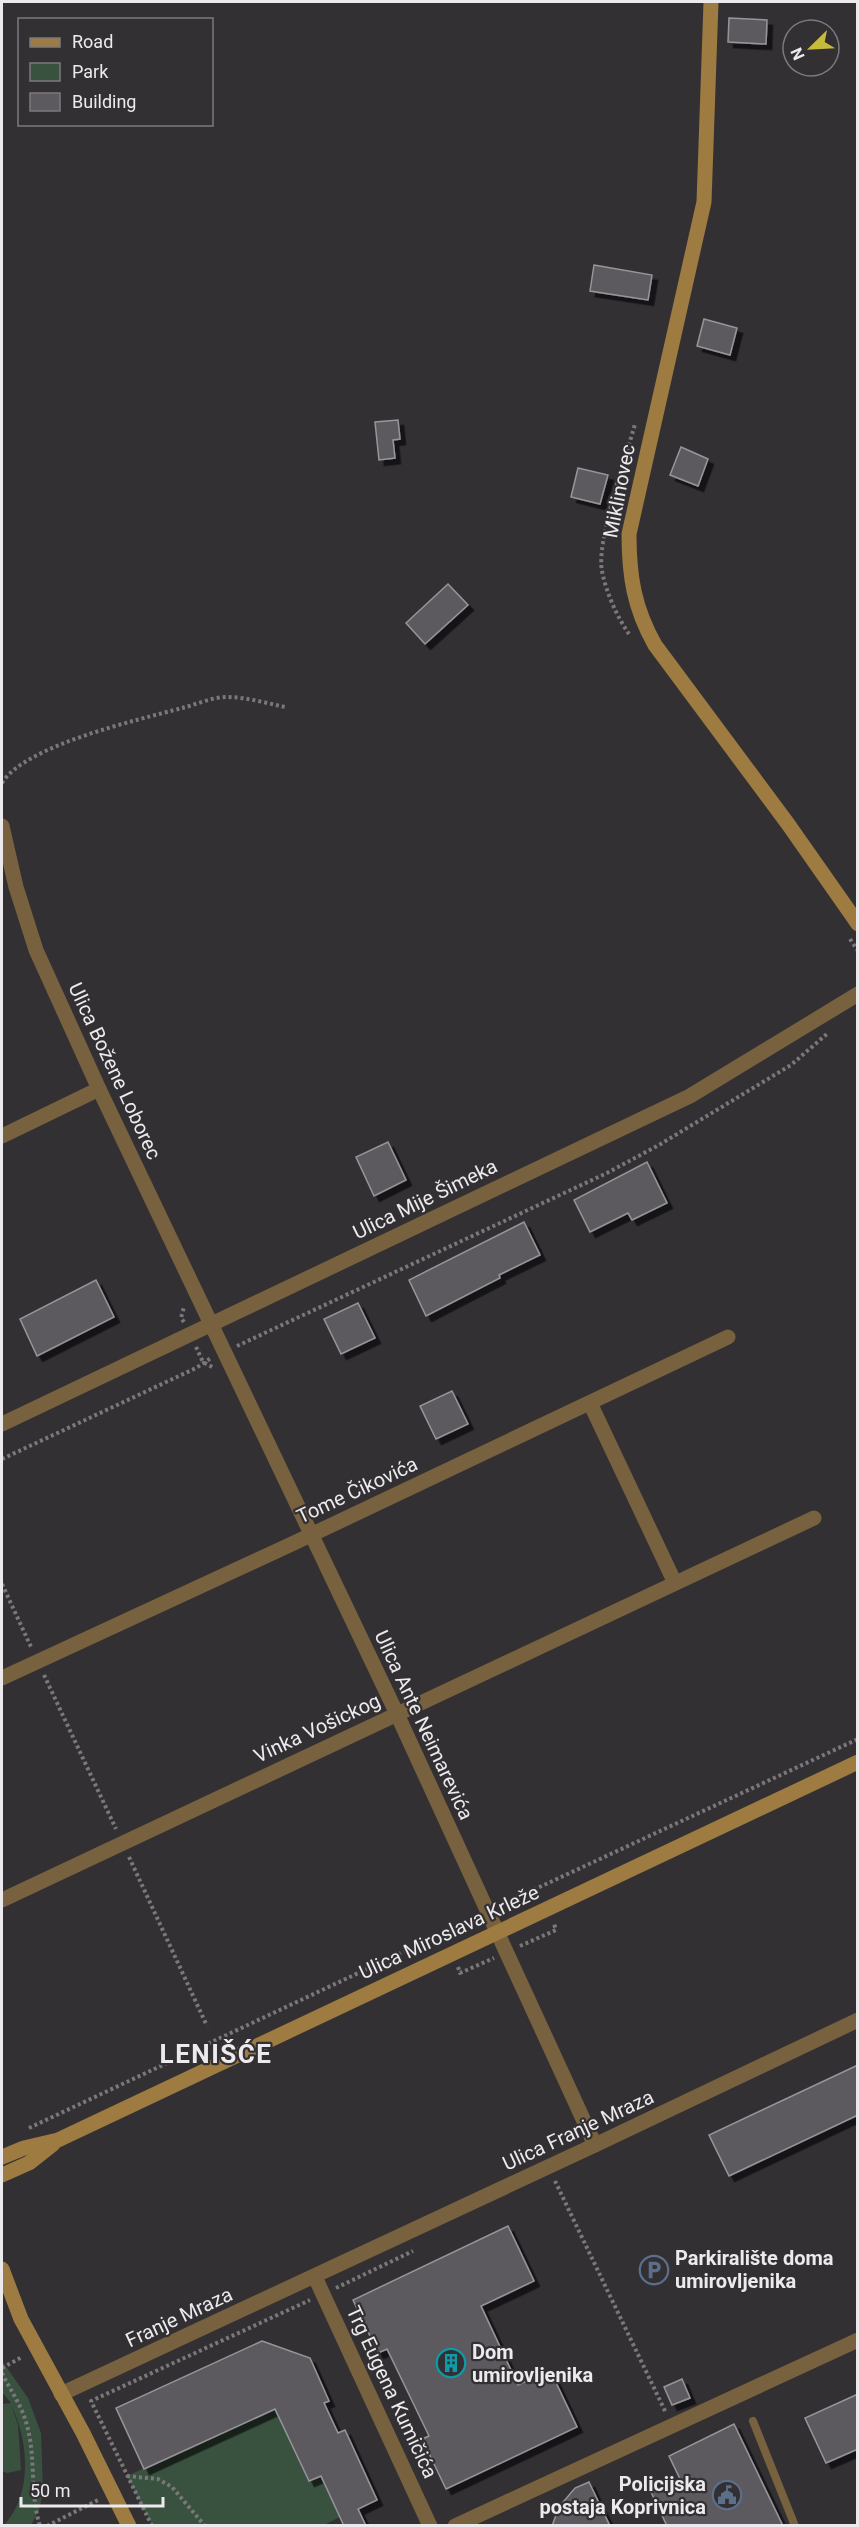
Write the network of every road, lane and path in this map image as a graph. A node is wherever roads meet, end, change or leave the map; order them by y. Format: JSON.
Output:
{"nodes":[{"id":1,"x":711,"y":2,"type":"edge"},
{"id":2,"x":637,"y":414,"type":"dead end"},
{"id":3,"x":634,"y":641,"type":"dead end"},
{"id":4,"x":285,"y":707,"type":"dead end"},
{"id":5,"x":2,"y":783,"type":"edge"},
{"id":6,"x":2,"y":826,"type":"edge"},
{"id":7,"x":851,"y":928,"type":"edge"},
{"id":8,"x":858,"y":951,"type":"edge"},
{"id":9,"x":858,"y":994,"type":"edge"},
{"id":10,"x":830,"y":1032,"type":"dead end"},
{"id":11,"x":99,"y":1089,"type":"junction"},
{"id":12,"x":2,"y":1136,"type":"edge"},
{"id":13,"x":212,"y":1325,"type":"junction"},
{"id":14,"x":728,"y":1337,"type":"dead end"},
{"id":15,"x":225,"y":1351,"type":"junction"},
{"id":16,"x":590,"y":1403,"type":"junction"},
{"id":17,"x":2,"y":1424,"type":"edge"},
{"id":18,"x":2,"y":1459,"type":"edge"},
{"id":19,"x":814,"y":1518,"type":"dead end"},
{"id":20,"x":312,"y":1535,"type":"junction"},
{"id":21,"x":675,"y":1583,"type":"junction"},
{"id":22,"x":2,"y":1584,"type":"edge"},
{"id":23,"x":38,"y":1661,"type":"junction"},
{"id":24,"x":2,"y":1678,"type":"edge"},
{"id":25,"x":397,"y":1714,"type":"junction"},
{"id":26,"x":858,"y":1739,"type":"edge"},
{"id":27,"x":858,"y":1762,"type":"edge"},
{"id":28,"x":2,"y":1900,"type":"edge"},
{"id":29,"x":488,"y":1912,"type":"junction"},
{"id":30,"x":498,"y":1933,"type":"junction"},
{"id":31,"x":858,"y":2020,"type":"edge"},
{"id":32,"x":22,"y":2131,"type":"dead end"},
{"id":33,"x":58,"y":2140,"type":"junction"},
{"id":34,"x":595,"y":2145,"type":"junction"},
{"id":35,"x":2,"y":2157,"type":"edge"},
{"id":36,"x":2,"y":2175,"type":"edge"},
{"id":37,"x":555,"y":2181,"type":"dead end"},
{"id":38,"x":2,"y":2269,"type":"edge"},
{"id":39,"x":315,"y":2277,"type":"junction"},
{"id":40,"x":2,"y":2291,"type":"edge"},
{"id":41,"x":21,"y":2319,"type":"junction"},
{"id":42,"x":858,"y":2340,"type":"edge"},
{"id":43,"x":22,"y":2357,"type":"dead end"},
{"id":44,"x":2,"y":2368,"type":"edge"},
{"id":45,"x":2,"y":2373,"type":"edge"},
{"id":46,"x":61,"y":2394,"type":"junction"},
{"id":47,"x":91,"y":2401,"type":"dead end"},
{"id":48,"x":753,"y":2421,"type":"dead end"},
{"id":49,"x":672,"y":2425,"type":"junction"},
{"id":50,"x":127,"y":2476,"type":"junction"},
{"id":51,"x":98,"y":2500,"type":"dead end"},
{"id":52,"x":40,"y":2526,"type":"edge"},
{"id":53,"x":47,"y":2526,"type":"edge"},
{"id":54,"x":129,"y":2526,"type":"edge"},
{"id":55,"x":152,"y":2526,"type":"edge"},
{"id":56,"x":205,"y":2526,"type":"edge"},
{"id":57,"x":430,"y":2526,"type":"edge"},
{"id":58,"x":454,"y":2526,"type":"edge"},
{"id":59,"x":795,"y":2526,"type":"edge"}],
"edges":[{"from":1,"to":7,"type":"street","name":"Miklinovec"},
{"from":2,"to":3,"type":"path"},
{"from":4,"to":5,"type":"path"},
{"from":6,"to":11,"type":"street","name":"Ulica Božene Loborec"},
{"from":7,"to":8,"type":"path"},
{"from":9,"to":13,"type":"street","name":"Ulica Mije Šimeka"},
{"from":10,"to":15,"type":"path"},
{"from":11,"to":12,"type":"street"},
{"from":11,"to":13,"type":"street","name":"Ulica Božene Loborec"},
{"from":13,"to":15,"type":"street","name":"Ulica Ante Neimarevića"},
{"from":13,"to":17,"type":"street","name":"Ulica Mije Šimeka"},
{"from":14,"to":16,"type":"street","name":"Tome Čikovića"},
{"from":15,"to":18,"type":"path"},
{"from":15,"to":20,"type":"street","name":"Ulica Ante Neimarevića"},
{"from":16,"to":20,"type":"street","name":"Tome Čikovića"},
{"from":16,"to":21,"type":"street"},
{"from":19,"to":21,"type":"street","name":"Vinka Vošickog"},
{"from":20,"to":23,"type":"street","name":"Tome Čikovića"},
{"from":20,"to":25,"type":"street","name":"Ulica Ante Neimarevića"},
{"from":21,"to":25,"type":"street","name":"Vinka Vošickog"},
{"from":22,"to":23,"type":"path"},
{"from":23,"to":24,"type":"street","name":"Tome Čikovića"},
{"from":25,"to":28,"type":"street","name":"Vinka Vošickog"},
{"from":25,"to":29,"type":"street","name":"Ulica Ante Neimarevića"},
{"from":26,"to":29,"type":"path"},
{"from":27,"to":30,"type":"street","name":"Ulica Miroslava Krleže"},
{"from":29,"to":30,"type":"street","name":"Ulica Ante Neimarevića"},
{"from":29,"to":32,"type":"path"},
{"from":30,"to":33,"type":"street","name":"Ulica Miroslava Krleže"},
{"from":30,"to":34,"type":"street","name":"Ulica Ante Neimarevića"},
{"from":31,"to":34,"type":"street","name":"Ulica Franje Mraza"},
{"from":33,"to":35,"type":"street","name":"Ulica Miroslava Krleže"},
{"from":33,"to":36,"type":"street","name":"Ulica Miroslava Krleže"},
{"from":34,"to":39,"type":"street","name":"Ulica Franje Mraza"},
{"from":37,"to":49,"type":"path"},
{"from":38,"to":41,"type":"street"},
{"from":39,"to":46,"type":"street","name":"Franje Mraza"},
{"from":39,"to":57,"type":"street","name":"Trg Eugena Kumičića"},
{"from":40,"to":41,"type":"street"},
{"from":41,"to":46,"type":"street"},
{"from":42,"to":49,"type":"street"},
{"from":43,"to":44,"type":"path"},
{"from":45,"to":52,"type":"path"},
{"from":46,"to":54,"type":"street"},
{"from":47,"to":50,"type":"path"},
{"from":48,"to":59,"type":"lane"},
{"from":49,"to":58,"type":"street"},
{"from":50,"to":55,"type":"path"},
{"from":50,"to":56,"type":"path"},
{"from":51,"to":53,"type":"path"}]}
